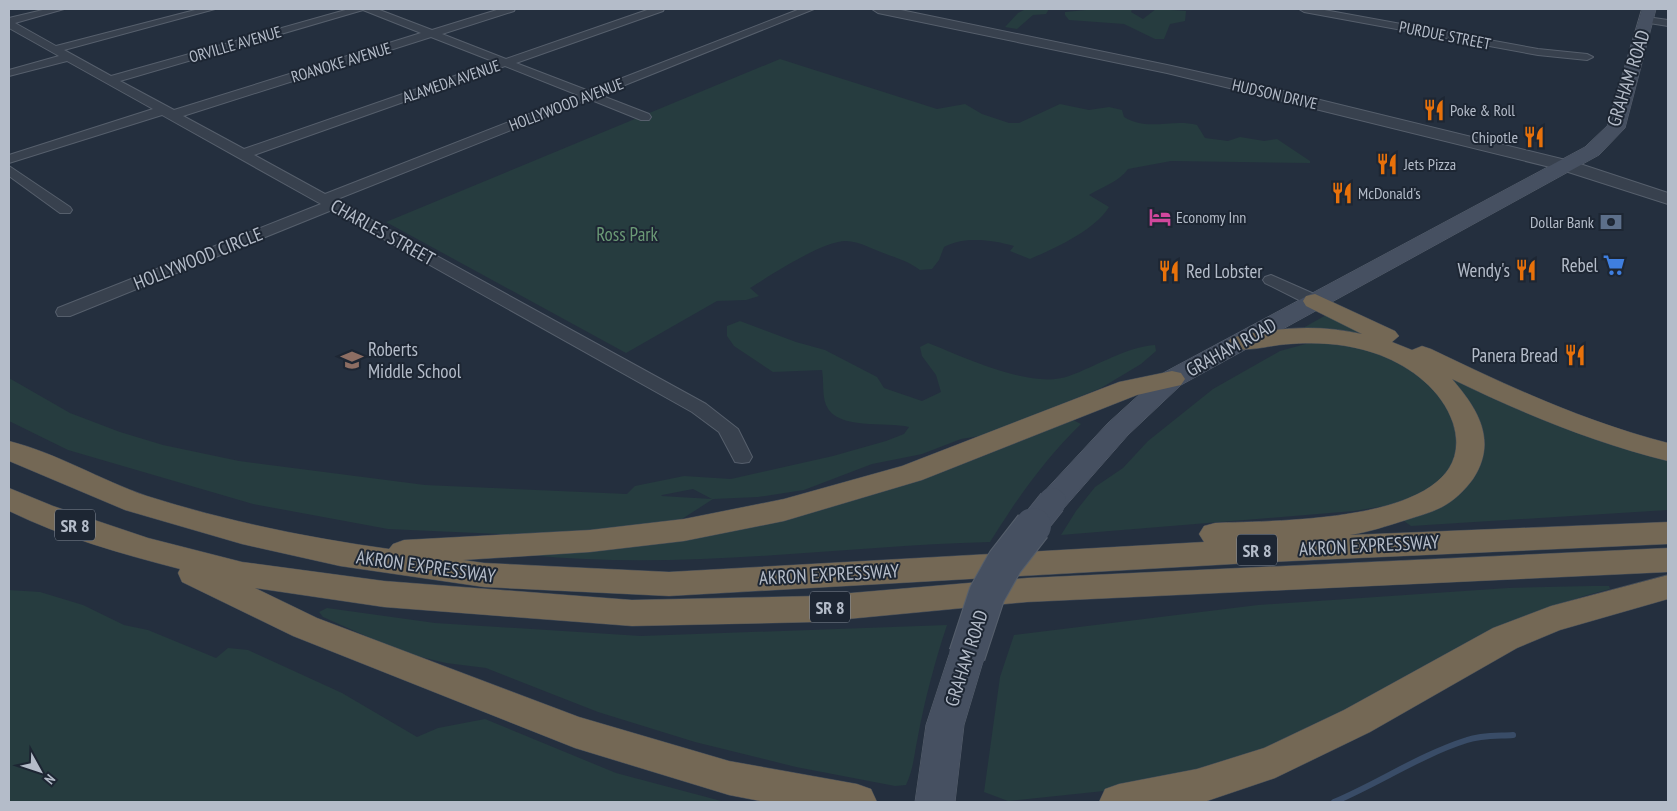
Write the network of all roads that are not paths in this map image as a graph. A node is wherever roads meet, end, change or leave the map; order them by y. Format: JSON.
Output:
{"nodes":[{"id":1,"x":59,"y":9,"type":"edge"},
{"id":2,"x":210,"y":9,"type":"edge"},
{"id":3,"x":359,"y":9,"type":"edge"},
{"id":4,"x":368,"y":9,"type":"edge"},
{"id":5,"x":510,"y":9,"type":"edge"},
{"id":6,"x":659,"y":9,"type":"edge"},
{"id":7,"x":809,"y":9,"type":"edge"},
{"id":8,"x":878,"y":9,"type":"edge"},
{"id":9,"x":1304,"y":9,"type":"edge"},
{"id":10,"x":1648,"y":14,"type":"edge"},
{"id":11,"x":9,"y":22,"type":"edge"},
{"id":12,"x":1668,"y":23,"type":"edge"},
{"id":13,"x":431,"y":33,"type":"junction"},
{"id":14,"x":63,"y":53,"type":"junction"},
{"id":15,"x":1587,"y":57,"type":"dead end"},
{"id":16,"x":506,"y":62,"type":"junction"},
{"id":17,"x":9,"y":73,"type":"edge"},
{"id":18,"x":110,"y":80,"type":"junction"},
{"id":19,"x":589,"y":95,"type":"junction"},
{"id":20,"x":168,"y":112,"type":"junction"},
{"id":21,"x":645,"y":117,"type":"dead end"},
{"id":22,"x":243,"y":154,"type":"junction"},
{"id":23,"x":9,"y":159,"type":"edge"},
{"id":24,"x":1568,"y":166,"type":"junction"},
{"id":25,"x":9,"y":170,"type":"edge"},
{"id":26,"x":1668,"y":198,"type":"edge"},
{"id":27,"x":328,"y":202,"type":"junction"},
{"id":28,"x":65,"y":210,"type":"dead end"},
{"id":29,"x":1271,"y":280,"type":"dead end"},
{"id":30,"x":1315,"y":301,"type":"junction"},
{"id":31,"x":64,"y":312,"type":"dead end"},
{"id":32,"x":1240,"y":343,"type":"junction"},
{"id":33,"x":1172,"y":379,"type":"junction"},
{"id":34,"x":9,"y":450,"type":"edge"},
{"id":35,"x":1668,"y":452,"type":"edge"},
{"id":36,"x":742,"y":456,"type":"dead end"},
{"id":37,"x":9,"y":498,"type":"edge"},
{"id":38,"x":242,"y":533,"type":"junction"},
{"id":39,"x":1668,"y":533,"type":"edge"},
{"id":40,"x":143,"y":548,"type":"junction"},
{"id":41,"x":1668,"y":560,"type":"edge"},
{"id":42,"x":1014,"y":564,"type":"junction"},
{"id":43,"x":1668,"y":587,"type":"edge"},
{"id":44,"x":857,"y":802,"type":"edge"},
{"id":45,"x":934,"y":802,"type":"edge"},
{"id":46,"x":1119,"y":802,"type":"edge"}],
"edges":[{"from":1,"to":11,"type":"street"},
{"from":2,"to":14,"type":"street"},
{"from":3,"to":18,"type":"street","name":"ORVILLE AVENUE"},
{"from":4,"to":13,"type":"street"},
{"from":5,"to":13,"type":"street","name":"ROANOKE AVENUE"},
{"from":6,"to":16,"type":"street","name":"ALAMEDA AVENUE"},
{"from":7,"to":19,"type":"street","name":"HOLLYWOOD AVENUE"},
{"from":8,"to":24,"type":"street","name":"HUDSON DRIVE"},
{"from":9,"to":15,"type":"street","name":"PURDUE STREET"},
{"from":10,"to":12,"type":"street"},
{"from":10,"to":24,"type":"main road","name":"GRAHAM ROAD"},
{"from":11,"to":14,"type":"street","name":"CHARLES STREET"},
{"from":13,"to":16,"type":"street"},
{"from":13,"to":20,"type":"street","name":"ROANOKE AVENUE"},
{"from":14,"to":17,"type":"street"},
{"from":14,"to":18,"type":"street","name":"CHARLES STREET"},
{"from":16,"to":19,"type":"street"},
{"from":16,"to":22,"type":"street","name":"ALAMEDA AVENUE"},
{"from":18,"to":20,"type":"street","name":"CHARLES STREET"},
{"from":19,"to":21,"type":"street"},
{"from":19,"to":27,"type":"street","name":"HOLLYWOOD AVENUE"},
{"from":20,"to":22,"type":"street","name":"CHARLES STREET"},
{"from":20,"to":23,"type":"street","name":"ROANOKE AVENUE"},
{"from":22,"to":27,"type":"street","name":"CHARLES STREET"},
{"from":24,"to":26,"type":"street","name":"HUDSON DRIVE"},
{"from":24,"to":30,"type":"main road","name":"GRAHAM ROAD"},
{"from":25,"to":28,"type":"street"},
{"from":27,"to":31,"type":"street","name":"HOLLYWOOD CIRCLE"},
{"from":27,"to":36,"type":"street","name":"CHARLES STREET"},
{"from":29,"to":30,"type":"street"},
{"from":30,"to":32,"type":"main road","name":"GRAHAM ROAD"},
{"from":30,"to":35,"type":"highway"},
{"from":32,"to":33,"type":"main road","name":"GRAHAM ROAD"},
{"from":32,"to":42,"type":"highway"},
{"from":33,"to":38,"type":"highway"},
{"from":33,"to":45,"type":"main road","name":"GRAHAM ROAD","bridge":true},
{"from":34,"to":38,"type":"highway","name":"AKRON EXPRESSWAY","number":"SR 8"},
{"from":37,"to":40,"type":"highway","name":"AKRON EXPRESSWAY","number":"SR 8"},
{"from":38,"to":42,"type":"highway","name":"AKRON EXPRESSWAY","number":"SR 8"},
{"from":39,"to":42,"type":"highway","name":"AKRON EXPRESSWAY","number":"SR 8"},
{"from":40,"to":41,"type":"highway","name":"AKRON EXPRESSWAY","number":"SR 8"},
{"from":40,"to":44,"type":"highway"},
{"from":43,"to":46,"type":"highway"}]}
